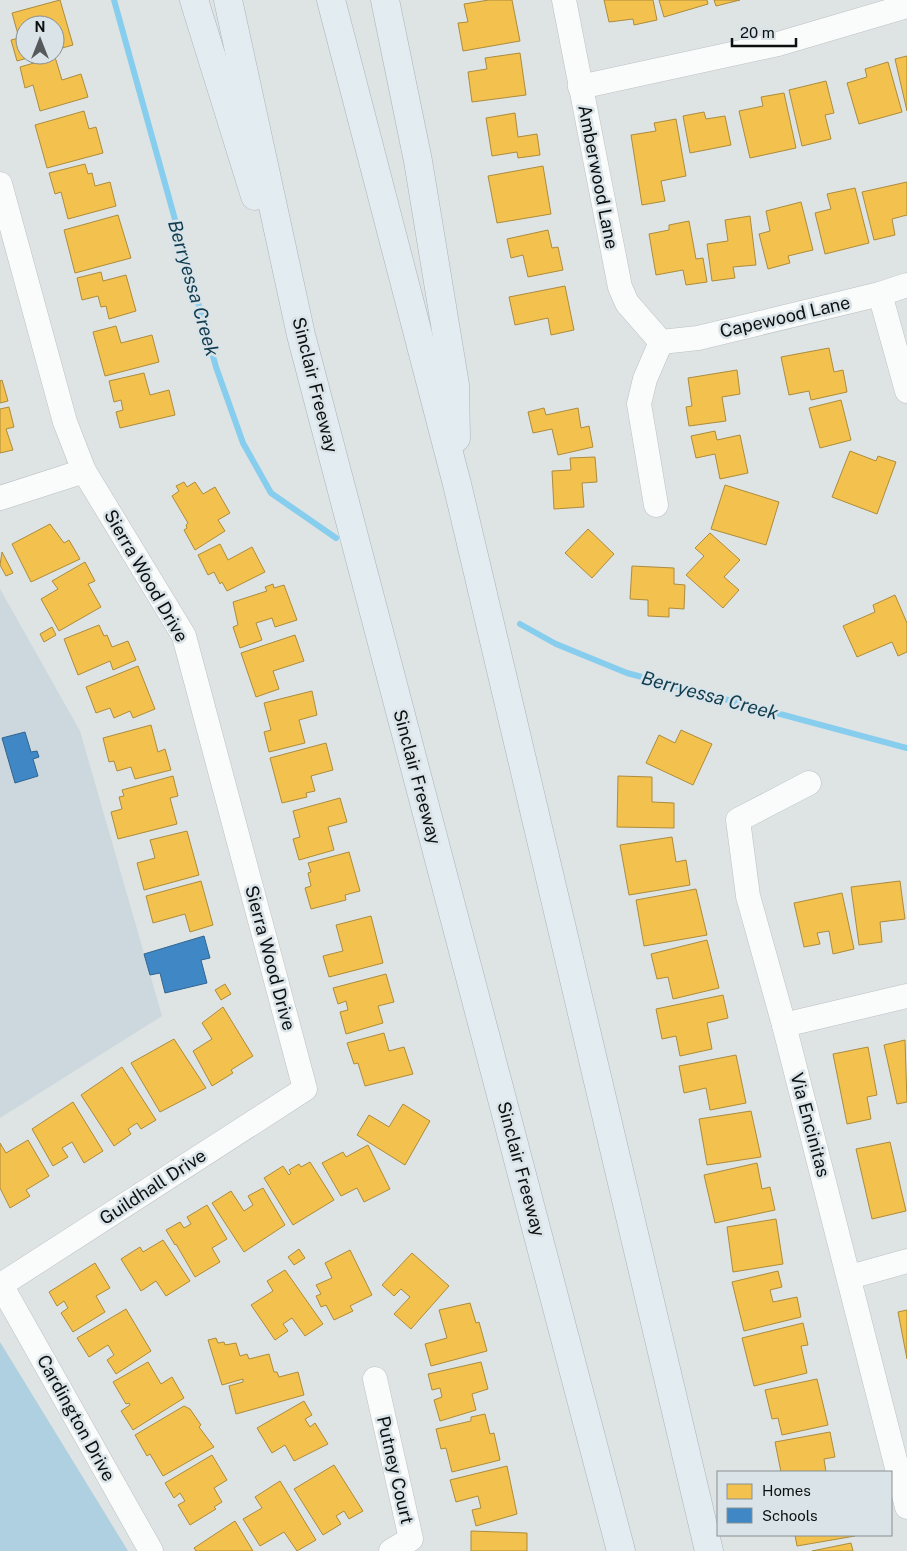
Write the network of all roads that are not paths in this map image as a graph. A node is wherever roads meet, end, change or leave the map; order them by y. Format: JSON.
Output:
{"nodes":[{"id":1,"x":194,"y":0,"type":"edge"},
{"id":2,"x":228,"y":0,"type":"edge"},
{"id":3,"x":331,"y":0,"type":"edge"},
{"id":4,"x":385,"y":0,"type":"edge"},
{"id":5,"x":564,"y":0,"type":"edge"},
{"id":6,"x":907,"y":6,"type":"edge"},
{"id":7,"x":580,"y":87,"type":"junction"},
{"id":8,"x":0,"y":184,"type":"edge"},
{"id":9,"x":907,"y":286,"type":"edge"},
{"id":10,"x":880,"y":294,"type":"junction"},
{"id":11,"x":301,"y":335,"type":"junction"},
{"id":12,"x":661,"y":342,"type":"junction"},
{"id":13,"x":907,"y":391,"type":"edge"},
{"id":14,"x":84,"y":471,"type":"junction"},
{"id":15,"x":457,"y":484,"type":"junction"},
{"id":16,"x":0,"y":498,"type":"edge"},
{"id":17,"x":656,"y":505,"type":"dead end"},
{"id":18,"x":809,"y":783,"type":"dead end"},
{"id":19,"x":907,"y":996,"type":"edge"},
{"id":20,"x":784,"y":1025,"type":"junction"},
{"id":21,"x":305,"y":1090,"type":"joint"},
{"id":22,"x":907,"y":1261,"type":"edge"},
{"id":23,"x":850,"y":1277,"type":"junction"},
{"id":24,"x":1,"y":1285,"type":"edge"},
{"id":25,"x":375,"y":1379,"type":"dead end"},
{"id":26,"x":907,"y":1507,"type":"edge"},
{"id":27,"x":151,"y":1551,"type":"edge"},
{"id":28,"x":391,"y":1551,"type":"edge"},
{"id":29,"x":621,"y":1551,"type":"edge"},
{"id":30,"x":709,"y":1551,"type":"edge"}],
"edges":[{"from":1,"to":11,"type":"highway"},
{"from":2,"to":11,"type":"highway","name":"Sinclair Freeway"},
{"from":3,"to":15,"type":"highway"},
{"from":4,"to":15,"type":"highway"},
{"from":5,"to":7,"type":"street","name":"Amberwood Lane"},
{"from":6,"to":7,"type":"street"},
{"from":7,"to":12,"type":"street","name":"Amberwood Lane"},
{"from":8,"to":14,"type":"street","name":"Sierra Wood Drive"},
{"from":9,"to":10,"type":"street","name":"Capewood Lane"},
{"from":10,"to":12,"type":"street","name":"Capewood Lane"},
{"from":10,"to":13,"type":"street"},
{"from":11,"to":29,"type":"highway","name":"Sinclair Freeway"},
{"from":12,"to":17,"type":"street"},
{"from":14,"to":16,"type":"street"},
{"from":14,"to":21,"type":"street","name":"Sierra Wood Drive"},
{"from":15,"to":30,"type":"highway"},
{"from":18,"to":20,"type":"street","name":"Via Encinitas"},
{"from":19,"to":20,"type":"street"},
{"from":20,"to":23,"type":"street","name":"Via Encinitas"},
{"from":21,"to":24,"type":"street","name":"Guildhall Drive"},
{"from":22,"to":23,"type":"street"},
{"from":23,"to":26,"type":"street","name":"Via Encinitas"},
{"from":24,"to":27,"type":"street","name":"Cardington Drive"},
{"from":25,"to":28,"type":"street","name":"Putney Court"}]}
